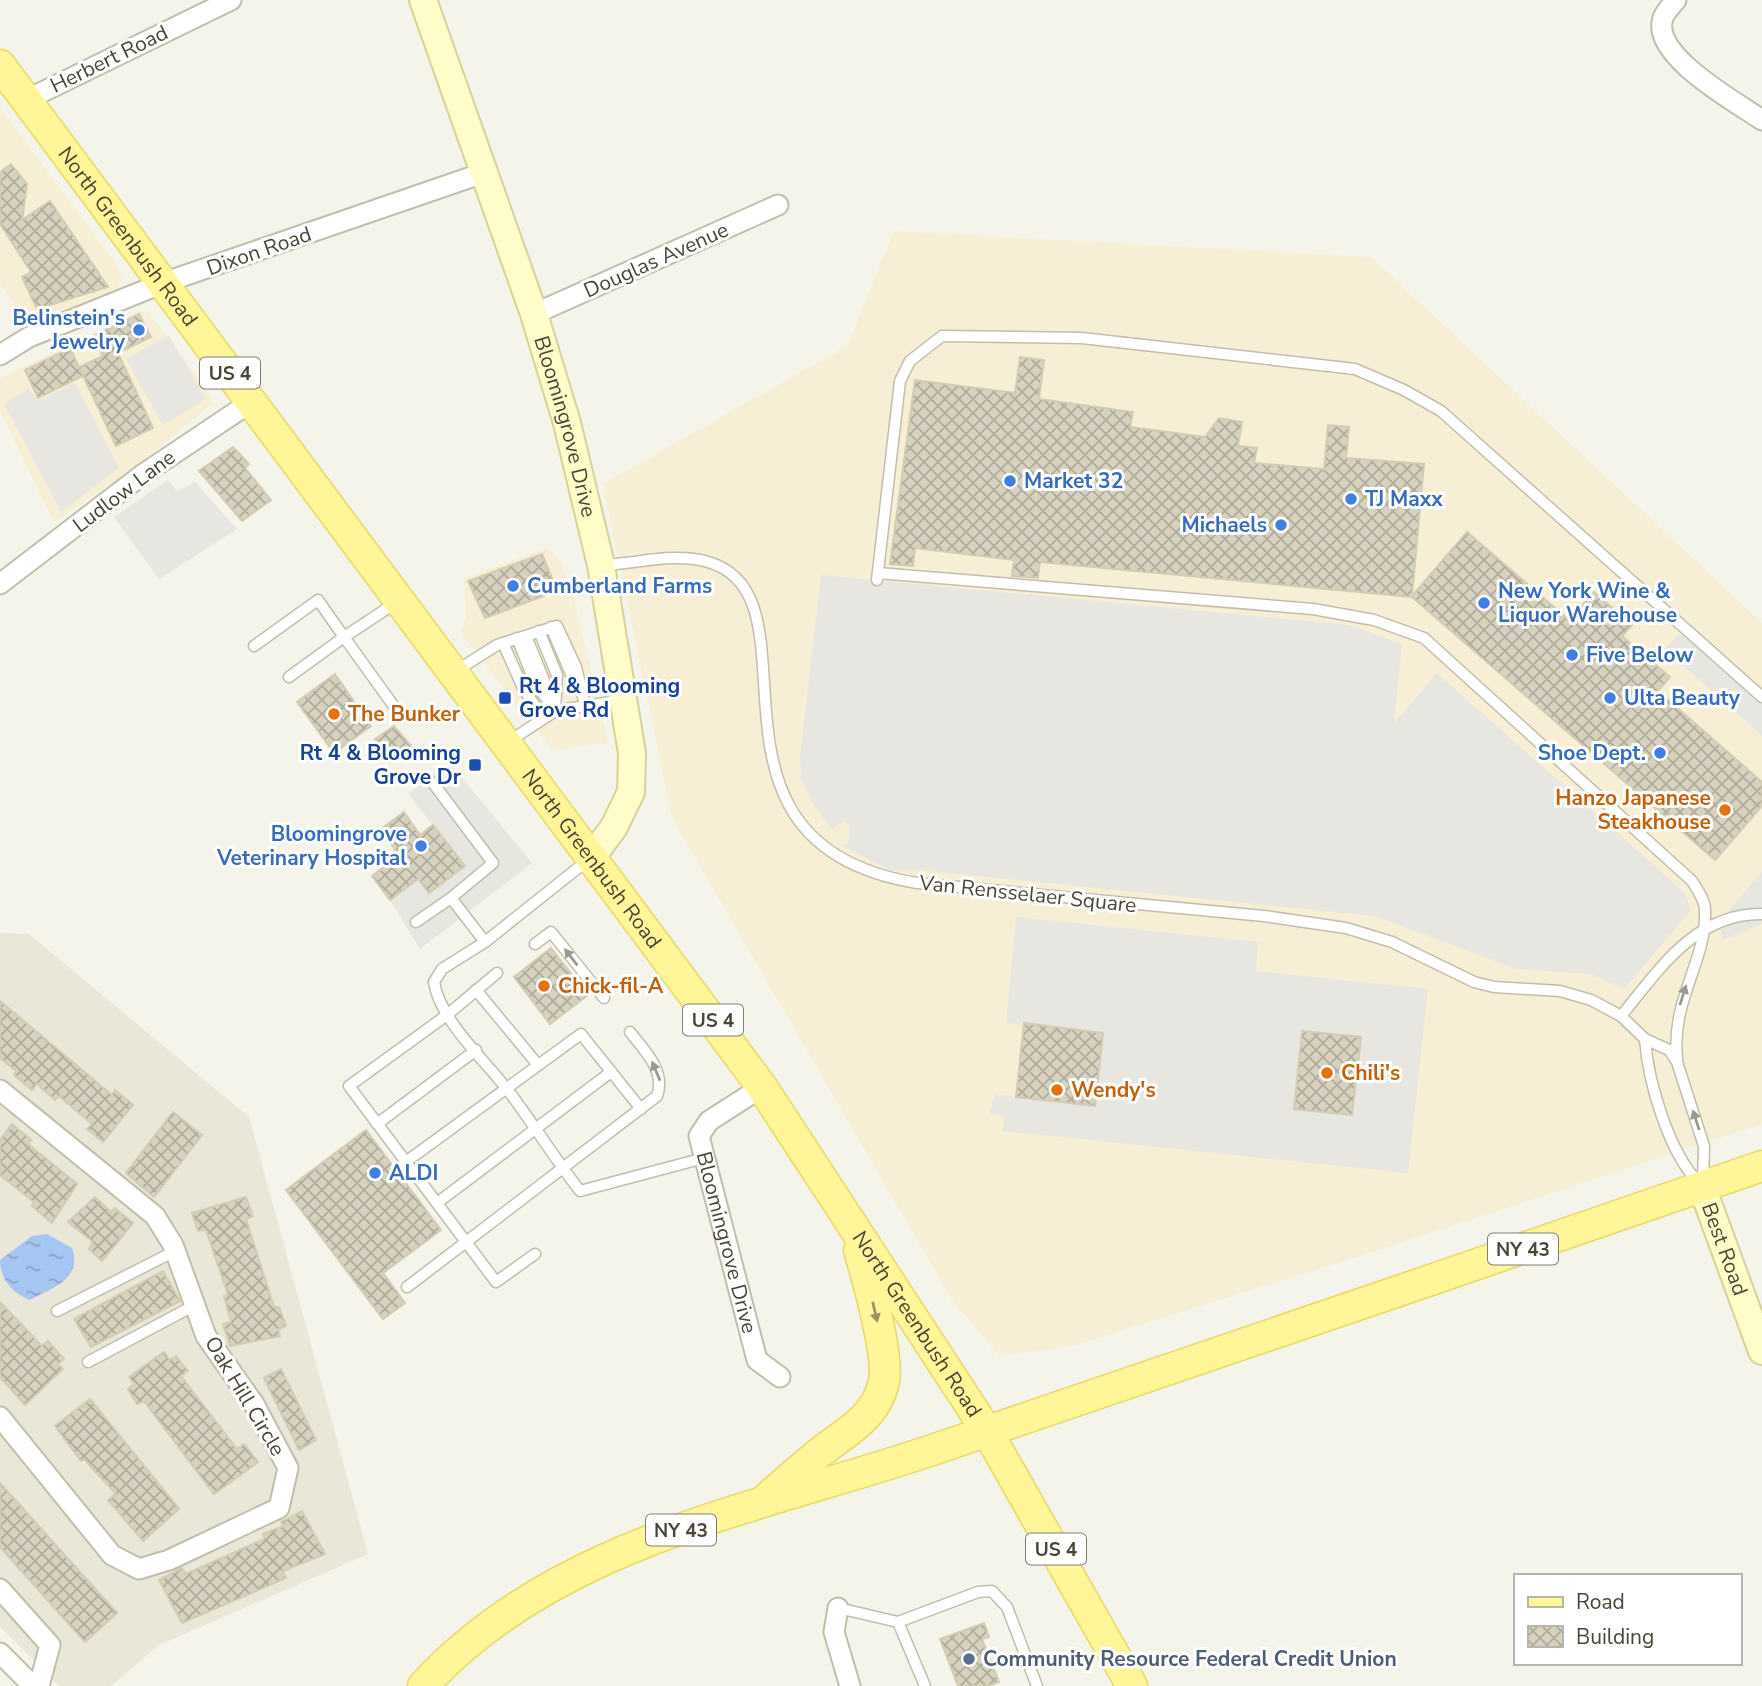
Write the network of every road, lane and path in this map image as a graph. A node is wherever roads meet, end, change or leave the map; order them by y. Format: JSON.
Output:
{"nodes":[{"id":1,"x":231,"y":0,"type":"edge"},
{"id":2,"x":423,"y":0,"type":"edge"},
{"id":3,"x":1676,"y":0,"type":"edge"},
{"id":4,"x":0,"y":65,"type":"edge"},
{"id":5,"x":26,"y":100,"type":"junction"},
{"id":6,"x":1762,"y":120,"type":"edge"},
{"id":7,"x":483,"y":173,"type":"junction"},
{"id":8,"x":778,"y":205,"type":"dead end"},
{"id":9,"x":163,"y":283,"type":"junction"},
{"id":10,"x":534,"y":314,"type":"junction"},
{"id":11,"x":0,"y":355,"type":"edge"},
{"id":12,"x":251,"y":402,"type":"junction"},
{"id":13,"x":601,"y":565,"type":"junction"},
{"id":14,"x":0,"y":584,"type":"edge"},
{"id":15,"x":400,"y":600,"type":"junction"},
{"id":16,"x":539,"y":631,"type":"junction"},
{"id":17,"x":344,"y":637,"type":"junction"},
{"id":18,"x":521,"y":637,"type":"junction"},
{"id":19,"x":503,"y":643,"type":"junction"},
{"id":20,"x":254,"y":646,"type":"dead end"},
{"id":21,"x":455,"y":672,"type":"junction"},
{"id":22,"x":289,"y":677,"type":"dead end"},
{"id":23,"x":1762,"y":697,"type":"edge"},
{"id":24,"x":622,"y":700,"type":"junction"},
{"id":25,"x":393,"y":705,"type":"dead end"},
{"id":26,"x":584,"y":705,"type":"junction"},
{"id":27,"x":555,"y":711,"type":"junction"},
{"id":28,"x":542,"y":716,"type":"junction"},
{"id":29,"x":507,"y":743,"type":"junction"},
{"id":30,"x":433,"y":783,"type":"dead end"},
{"id":31,"x":591,"y":858,"type":"junction"},
{"id":32,"x":451,"y":898,"type":"junction"},
{"id":33,"x":1762,"y":914,"type":"edge"},
{"id":34,"x":416,"y":922,"type":"dead end"},
{"id":35,"x":1703,"y":927,"type":"junction"},
{"id":36,"x":485,"y":942,"type":"junction"},
{"id":37,"x":535,"y":944,"type":"dead end"},
{"id":38,"x":496,"y":973,"type":"dead end"},
{"id":39,"x":476,"y":990,"type":"junction"},
{"id":40,"x":604,"y":998,"type":"dead end"},
{"id":41,"x":447,"y":1015,"type":"junction"},
{"id":42,"x":1621,"y":1016,"type":"junction"},
{"id":43,"x":630,"y":1032,"type":"dead end"},
{"id":44,"x":1645,"y":1039,"type":"junction"},
{"id":45,"x":475,"y":1050,"type":"junction"},
{"id":46,"x":1677,"y":1062,"type":"junction"},
{"id":47,"x":538,"y":1065,"type":"junction"},
{"id":48,"x":611,"y":1072,"type":"junction"},
{"id":49,"x":762,"y":1087,"type":"junction"},
{"id":50,"x":0,"y":1090,"type":"edge"},
{"id":51,"x":508,"y":1090,"type":"junction"},
{"id":52,"x":641,"y":1109,"type":"junction"},
{"id":53,"x":377,"y":1124,"type":"junction"},
{"id":54,"x":536,"y":1128,"type":"junction"},
{"id":55,"x":705,"y":1158,"type":"junction"},
{"id":56,"x":407,"y":1161,"type":"junction"},
{"id":57,"x":1762,"y":1166,"type":"edge"},
{"id":58,"x":564,"y":1170,"type":"junction"},
{"id":59,"x":1703,"y":1187,"type":"junction"},
{"id":60,"x":437,"y":1203,"type":"junction"},
{"id":61,"x":851,"y":1222,"type":"junction"},
{"id":62,"x":466,"y":1242,"type":"junction"},
{"id":63,"x":175,"y":1251,"type":"junction"},
{"id":64,"x":535,"y":1254,"type":"dead end"},
{"id":65,"x":407,"y":1287,"type":"dead end"},
{"id":66,"x":195,"y":1305,"type":"junction"},
{"id":67,"x":57,"y":1311,"type":"dead end"},
{"id":68,"x":1762,"y":1351,"type":"edge"},
{"id":69,"x":88,"y":1362,"type":"dead end"},
{"id":70,"x":780,"y":1377,"type":"dead end"},
{"id":71,"x":0,"y":1417,"type":"edge"},
{"id":72,"x":987,"y":1431,"type":"junction"},
{"id":73,"x":760,"y":1504,"type":"junction"},
{"id":74,"x":0,"y":1590,"type":"edge"},
{"id":75,"x":838,"y":1608,"type":"joint"},
{"id":76,"x":898,"y":1622,"type":"junction"},
{"id":77,"x":0,"y":1653,"type":"edge"},
{"id":78,"x":33,"y":1686,"type":"edge"},
{"id":79,"x":38,"y":1686,"type":"edge"},
{"id":80,"x":423,"y":1686,"type":"edge"},
{"id":81,"x":850,"y":1686,"type":"edge"},
{"id":82,"x":925,"y":1686,"type":"edge"},
{"id":83,"x":1037,"y":1686,"type":"edge"},
{"id":84,"x":1132,"y":1686,"type":"edge"}],
"edges":[{"from":1,"to":5,"type":"street","name":"Herbert Road"},
{"from":2,"to":7,"type":"street","name":"Bloomingrove Drive"},
{"from":3,"to":6,"type":"street"},
{"from":4,"to":5,"type":"main road","name":"North Greenbush Road","number":"US 4"},
{"from":5,"to":9,"type":"main road","name":"North Greenbush Road","number":"US 4"},
{"from":7,"to":9,"type":"street","name":"Dixon Road"},
{"from":7,"to":10,"type":"street","name":"Bloomingrove Drive"},
{"from":8,"to":10,"type":"street","name":"Douglas Avenue"},
{"from":9,"to":11,"type":"street","name":"Dixon Road"},
{"from":9,"to":12,"type":"main road","name":"North Greenbush Road","number":"US 4"},
{"from":10,"to":13,"type":"street","name":"Bloomingrove Drive"},
{"from":12,"to":14,"type":"street","name":"Ludlow Lane"},
{"from":12,"to":15,"type":"main road","name":"North Greenbush Road","number":"US 4"},
{"from":13,"to":24,"type":"street","name":"Bloomingrove Drive"},
{"from":13,"to":42,"type":"lane","name":"Van Rensselaer Square"},
{"from":15,"to":17,"type":"lane"},
{"from":15,"to":21,"type":"main road","name":"North Greenbush Road","number":"US 4"},
{"from":16,"to":18,"type":"lane"},
{"from":16,"to":26,"type":"lane"},
{"from":16,"to":27,"type":"lane"},
{"from":17,"to":20,"type":"lane"},
{"from":17,"to":22,"type":"lane"},
{"from":17,"to":25,"type":"lane"},
{"from":18,"to":19,"type":"lane"},
{"from":18,"to":27,"type":"lane"},
{"from":19,"to":21,"type":"lane"},
{"from":19,"to":28,"type":"lane"},
{"from":21,"to":29,"type":"main road","name":"North Greenbush Road","number":"US 4"},
{"from":23,"to":35,"type":"lane"},
{"from":24,"to":26,"type":"lane"},
{"from":24,"to":31,"type":"street","name":"Bloomingrove Drive"},
{"from":26,"to":27,"type":"lane"},
{"from":27,"to":28,"type":"lane"},
{"from":28,"to":29,"type":"lane"},
{"from":29,"to":31,"type":"main road","name":"North Greenbush Road","number":"US 4"},
{"from":30,"to":32,"type":"lane"},
{"from":31,"to":36,"type":"lane"},
{"from":31,"to":49,"type":"main road","name":"North Greenbush Road","number":"US 4"},
{"from":32,"to":34,"type":"lane"},
{"from":32,"to":36,"type":"lane"},
{"from":33,"to":35,"type":"lane"},
{"from":35,"to":42,"type":"lane"},
{"from":46,"to":35,"type":"lane","one_way":true},
{"from":36,"to":41,"type":"lane"},
{"from":40,"to":37,"type":"lane","one_way":true},
{"from":38,"to":39,"type":"lane"},
{"from":39,"to":41,"type":"lane"},
{"from":39,"to":47,"type":"lane"},
{"from":41,"to":45,"type":"lane"},
{"from":41,"to":53,"type":"lane"},
{"from":42,"to":44,"type":"lane","name":"Van Rensselaer Square"},
{"from":52,"to":43,"type":"lane","one_way":true},
{"from":44,"to":46,"type":"lane","name":"Van Rensselaer Square"},
{"from":44,"to":59,"type":"lane"},
{"from":45,"to":51,"type":"lane"},
{"from":45,"to":53,"type":"lane"},
{"from":59,"to":46,"type":"lane","one_way":true},
{"from":47,"to":48,"type":"lane"},
{"from":47,"to":51,"type":"lane"},
{"from":48,"to":52,"type":"lane"},
{"from":48,"to":54,"type":"lane"},
{"from":49,"to":55,"type":"street","name":"Bloomingrove Drive"},
{"from":49,"to":61,"type":"main road","name":"North Greenbush Road","number":"US 4"},
{"from":50,"to":63,"type":"street","name":"Oak Hill Circle"},
{"from":51,"to":54,"type":"lane"},
{"from":51,"to":56,"type":"lane"},
{"from":52,"to":58,"type":"lane"},
{"from":53,"to":56,"type":"lane"},
{"from":54,"to":58,"type":"lane"},
{"from":54,"to":60,"type":"lane"},
{"from":55,"to":58,"type":"lane"},
{"from":55,"to":70,"type":"street","name":"Bloomingrove Drive"},
{"from":56,"to":60,"type":"lane"},
{"from":57,"to":59,"type":"main road","number":"NY 43"},
{"from":58,"to":62,"type":"lane"},
{"from":59,"to":68,"type":"street","name":"Best Road"},
{"from":59,"to":72,"type":"main road","number":"NY 43"},
{"from":60,"to":62,"type":"lane"},
{"from":61,"to":72,"type":"main road","name":"North Greenbush Road","number":"US 4"},
{"from":61,"to":73,"type":"main road","one_way":true},
{"from":62,"to":64,"type":"lane"},
{"from":62,"to":65,"type":"lane"},
{"from":63,"to":66,"type":"street","name":"Oak Hill Circle"},
{"from":63,"to":67,"type":"lane"},
{"from":66,"to":69,"type":"lane"},
{"from":66,"to":71,"type":"street","name":"Oak Hill Circle"},
{"from":72,"to":73,"type":"main road","number":"NY 43"},
{"from":72,"to":84,"type":"main road","name":"North Greenbush Road","number":"US 4"},
{"from":73,"to":80,"type":"main road","number":"NY 43"},
{"from":74,"to":79,"type":"street"},
{"from":75,"to":76,"type":"lane"},
{"from":75,"to":81,"type":"street"},
{"from":76,"to":82,"type":"lane"},
{"from":76,"to":83,"type":"lane"},
{"from":77,"to":78,"type":"street"}]}
